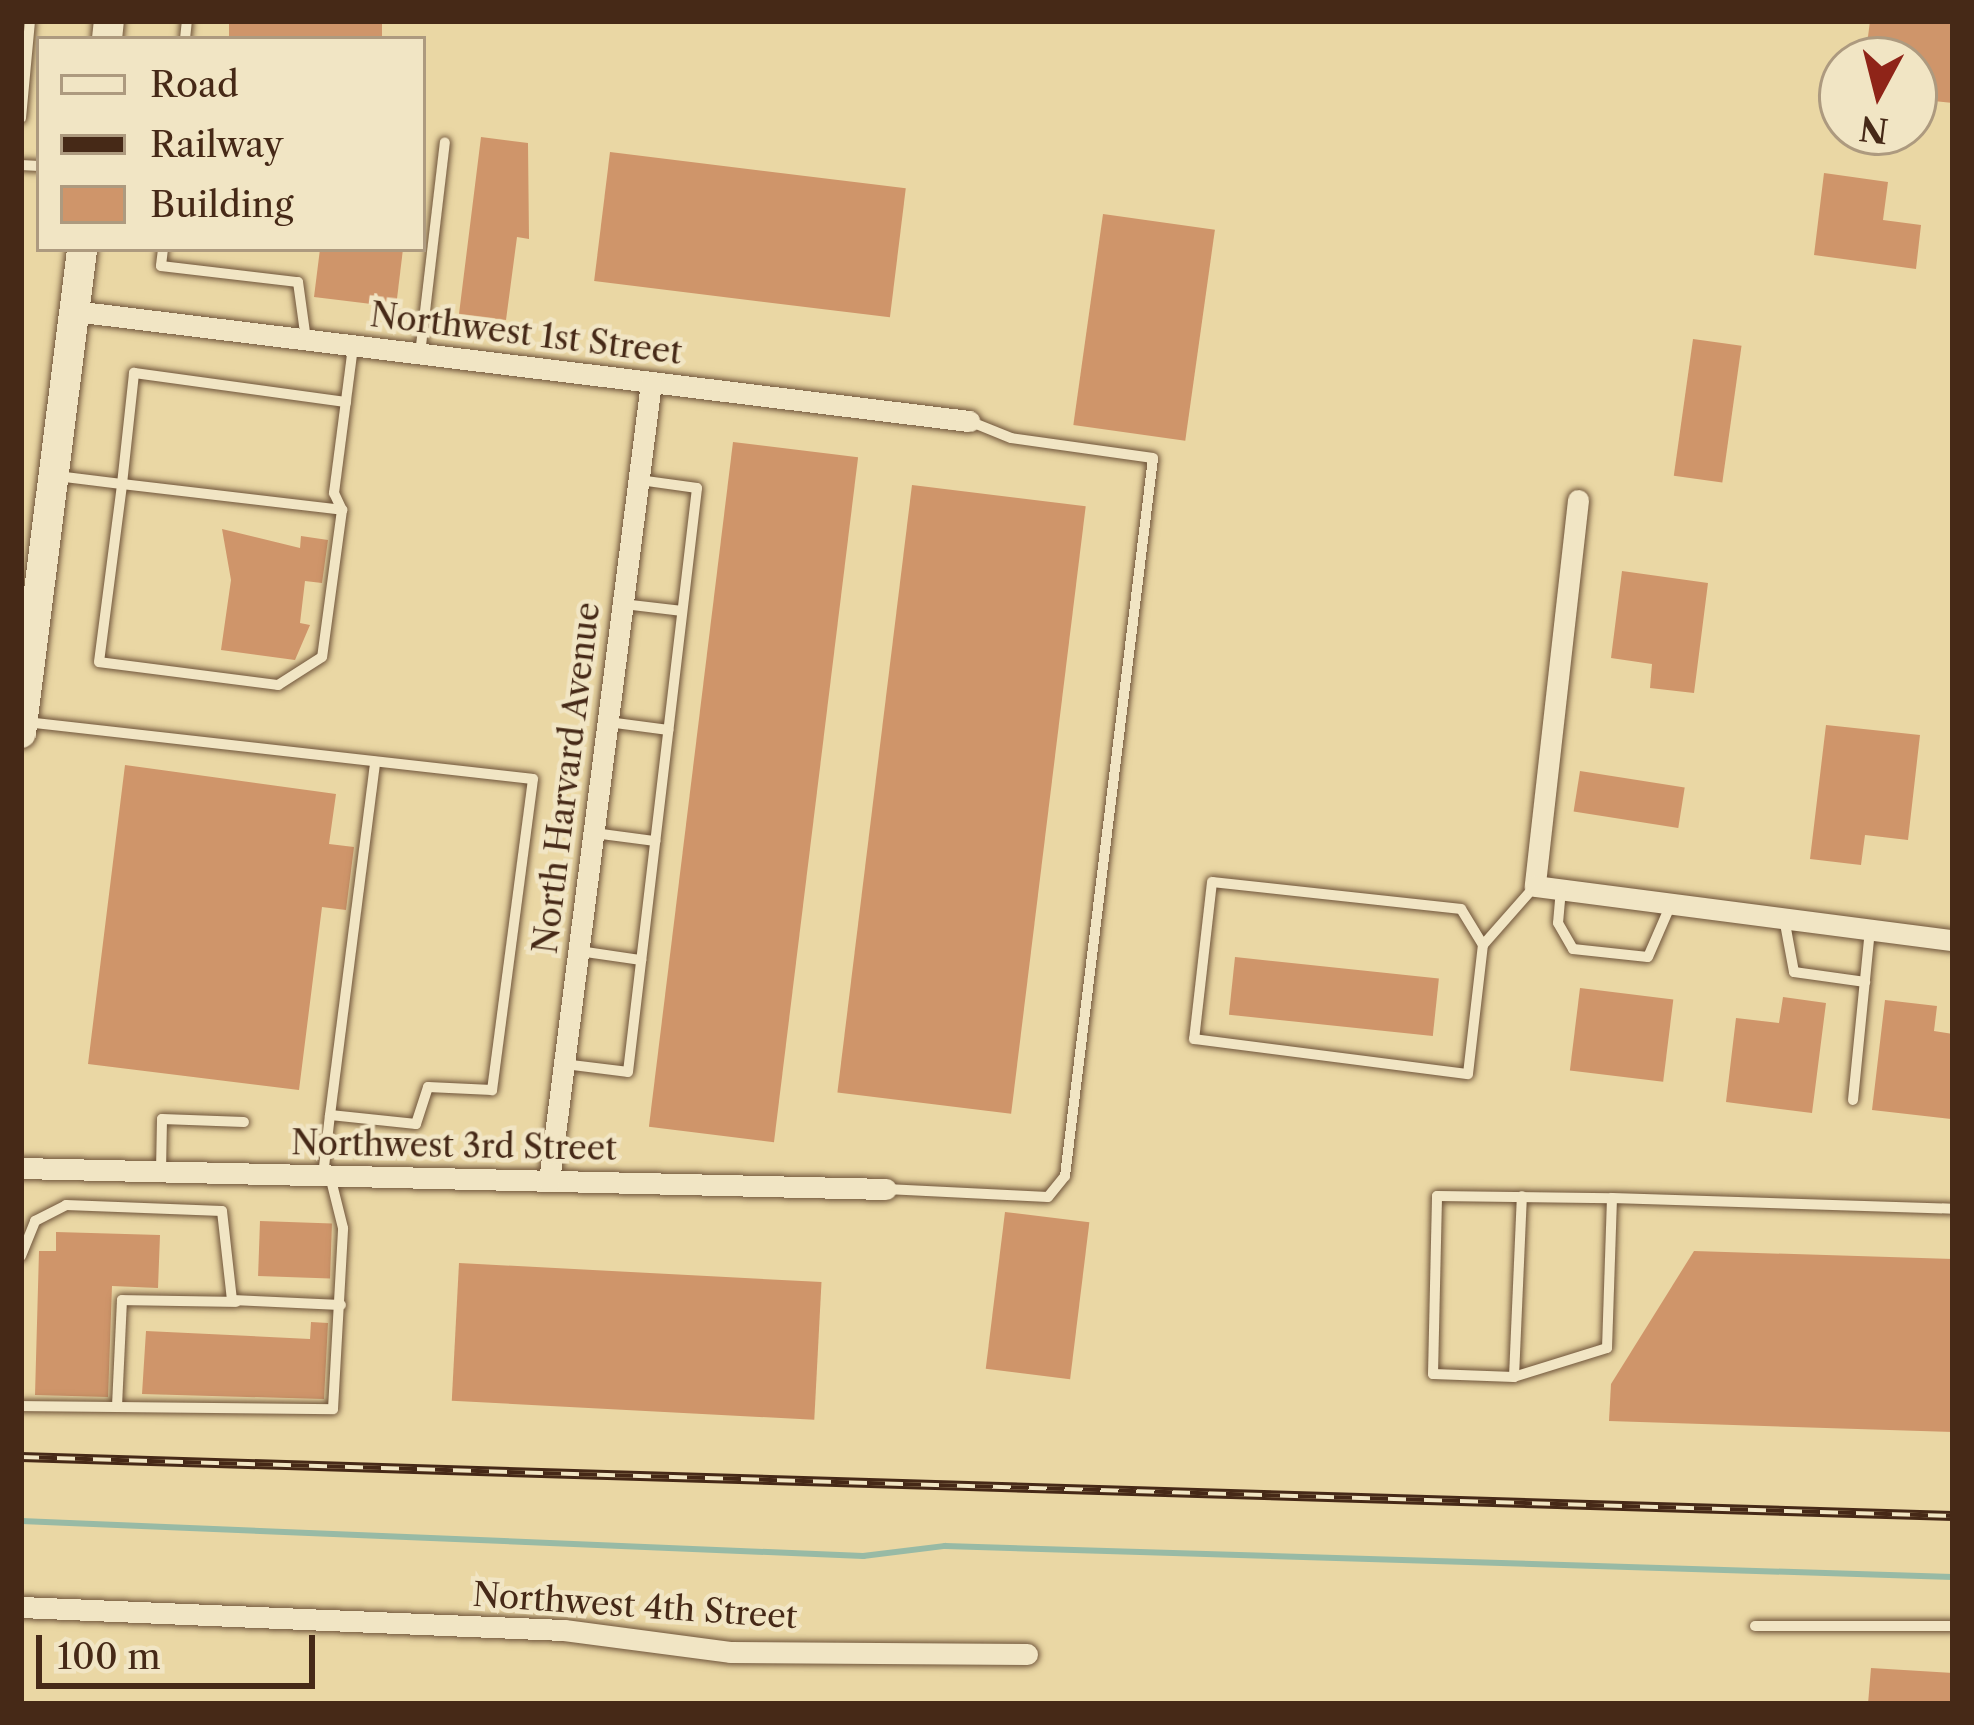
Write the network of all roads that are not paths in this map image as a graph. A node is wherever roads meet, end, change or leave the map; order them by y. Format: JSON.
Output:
{"nodes":[{"id":1,"x":30,"y":21,"type":"edge"},
{"id":2,"x":21,"y":118,"type":"edge"},
{"id":3,"x":445,"y":142,"type":"dead end"},
{"id":4,"x":82,"y":252,"type":"edge"},
{"id":5,"x":163,"y":252,"type":"edge"},
{"id":6,"x":74,"y":311,"type":"junction"},
{"id":7,"x":306,"y":340,"type":"junction"},
{"id":8,"x":353,"y":346,"type":"junction"},
{"id":9,"x":420,"y":355,"type":"junction"},
{"id":10,"x":651,"y":383,"type":"junction"},
{"id":11,"x":346,"y":402,"type":"junction"},
{"id":12,"x":970,"y":421,"type":"joint"},
{"id":13,"x":53,"y":476,"type":"junction"},
{"id":14,"x":638,"y":480,"type":"junction"},
{"id":15,"x":122,"y":484,"type":"junction"},
{"id":16,"x":1578,"y":500,"type":"dead end"},
{"id":17,"x":342,"y":510,"type":"junction"},
{"id":18,"x":32,"y":567,"type":"edge"},
{"id":19,"x":622,"y":604,"type":"junction"},
{"id":20,"x":682,"y":611,"type":"junction"},
{"id":21,"x":22,"y":722,"type":"edge"},
{"id":22,"x":608,"y":722,"type":"junction"},
{"id":23,"x":668,"y":730,"type":"junction"},
{"id":24,"x":21,"y":733,"type":"edge"},
{"id":25,"x":375,"y":762,"type":"junction"},
{"id":26,"x":594,"y":832,"type":"junction"},
{"id":27,"x":655,"y":841,"type":"junction"},
{"id":28,"x":1535,"y":886,"type":"junction"},
{"id":29,"x":1561,"y":890,"type":"junction"},
{"id":30,"x":1671,"y":904,"type":"junction"},
{"id":31,"x":1784,"y":918,"type":"junction"},
{"id":32,"x":1870,"y":930,"type":"junction"},
{"id":33,"x":1953,"y":940,"type":"edge"},
{"id":34,"x":1483,"y":945,"type":"junction"},
{"id":35,"x":579,"y":951,"type":"junction"},
{"id":36,"x":641,"y":960,"type":"junction"},
{"id":37,"x":1865,"y":982,"type":"junction"},
{"id":38,"x":564,"y":1064,"type":"junction"},
{"id":39,"x":1853,"y":1100,"type":"dead end"},
{"id":40,"x":329,"y":1115,"type":"junction"},
{"id":41,"x":244,"y":1122,"type":"dead end"},
{"id":42,"x":21,"y":1168,"type":"edge"},
{"id":43,"x":161,"y":1172,"type":"junction"},
{"id":44,"x":326,"y":1176,"type":"junction"},
{"id":45,"x":549,"y":1181,"type":"junction"},
{"id":46,"x":886,"y":1189,"type":"joint"},
{"id":47,"x":1522,"y":1196,"type":"junction"},
{"id":48,"x":1612,"y":1198,"type":"junction"},
{"id":49,"x":1953,"y":1209,"type":"edge"},
{"id":50,"x":21,"y":1256,"type":"edge"},
{"id":51,"x":236,"y":1302,"type":"junction"},
{"id":52,"x":340,"y":1305,"type":"junction"},
{"id":53,"x":1514,"y":1377,"type":"junction"},
{"id":54,"x":21,"y":1406,"type":"edge"},
{"id":55,"x":117,"y":1406,"type":"junction"},
{"id":56,"x":21,"y":1606,"type":"edge"},
{"id":57,"x":1755,"y":1626,"type":"dead end"},
{"id":58,"x":1953,"y":1626,"type":"edge"},
{"id":59,"x":1028,"y":1654,"type":"dead end"}],
"edges":[{"from":1,"to":2,"type":"lane"},
{"from":3,"to":9,"type":"lane"},
{"from":4,"to":6,"type":"main road"},
{"from":5,"to":7,"type":"lane"},
{"from":6,"to":7,"type":"street","name":"Northwest 1st Street"},
{"from":6,"to":13,"type":"main road"},
{"from":7,"to":8,"type":"street","name":"Northwest 1st Street"},
{"from":8,"to":9,"type":"street","name":"Northwest 1st Street"},
{"from":8,"to":11,"type":"lane"},
{"from":9,"to":10,"type":"street","name":"Northwest 1st Street"},
{"from":10,"to":12,"type":"street","name":"Northwest 1st Street"},
{"from":10,"to":14,"type":"street","name":"North Harvard Avenue"},
{"from":11,"to":15,"type":"lane"},
{"from":11,"to":17,"type":"lane"},
{"from":12,"to":46,"type":"lane"},
{"from":13,"to":15,"type":"lane"},
{"from":13,"to":18,"type":"main road"},
{"from":14,"to":19,"type":"street","name":"North Harvard Avenue"},
{"from":14,"to":20,"type":"lane"},
{"from":15,"to":17,"type":"lane"},
{"from":15,"to":17,"type":"lane"},
{"from":16,"to":28,"type":"street"},
{"from":18,"to":21,"type":"main road"},
{"from":19,"to":20,"type":"lane"},
{"from":19,"to":22,"type":"street","name":"North Harvard Avenue"},
{"from":20,"to":23,"type":"lane"},
{"from":21,"to":24,"type":"main road"},
{"from":21,"to":25,"type":"lane"},
{"from":22,"to":23,"type":"lane"},
{"from":22,"to":26,"type":"street","name":"North Harvard Avenue"},
{"from":23,"to":27,"type":"lane"},
{"from":25,"to":40,"type":"lane"},
{"from":25,"to":40,"type":"lane"},
{"from":26,"to":27,"type":"lane"},
{"from":26,"to":35,"type":"street","name":"North Harvard Avenue"},
{"from":27,"to":36,"type":"lane"},
{"from":28,"to":29,"type":"street"},
{"from":28,"to":34,"type":"lane"},
{"from":29,"to":30,"type":"street"},
{"from":29,"to":30,"type":"lane"},
{"from":30,"to":31,"type":"street"},
{"from":31,"to":32,"type":"street"},
{"from":31,"to":37,"type":"lane"},
{"from":32,"to":33,"type":"street"},
{"from":32,"to":37,"type":"lane"},
{"from":34,"to":34,"type":"lane"},
{"from":35,"to":36,"type":"lane"},
{"from":35,"to":38,"type":"street","name":"North Harvard Avenue"},
{"from":36,"to":38,"type":"lane"},
{"from":37,"to":39,"type":"lane"},
{"from":38,"to":45,"type":"street","name":"North Harvard Avenue"},
{"from":40,"to":44,"type":"lane"},
{"from":41,"to":43,"type":"lane"},
{"from":42,"to":43,"type":"street","name":"Northwest 3rd Street"},
{"from":43,"to":44,"type":"street","name":"Northwest 3rd Street"},
{"from":44,"to":45,"type":"street","name":"Northwest 3rd Street"},
{"from":44,"to":52,"type":"lane"},
{"from":45,"to":46,"type":"street","name":"Northwest 3rd Street"},
{"from":47,"to":48,"type":"lane"},
{"from":47,"to":53,"type":"lane"},
{"from":47,"to":53,"type":"lane"},
{"from":48,"to":49,"type":"lane"},
{"from":48,"to":53,"type":"lane"},
{"from":50,"to":51,"type":"lane"},
{"from":51,"to":52,"type":"lane"},
{"from":51,"to":55,"type":"lane"},
{"from":52,"to":55,"type":"lane"},
{"from":54,"to":55,"type":"lane"},
{"from":56,"to":59,"type":"street","name":"Northwest 4th Street"},
{"from":57,"to":58,"type":"lane"}]}
